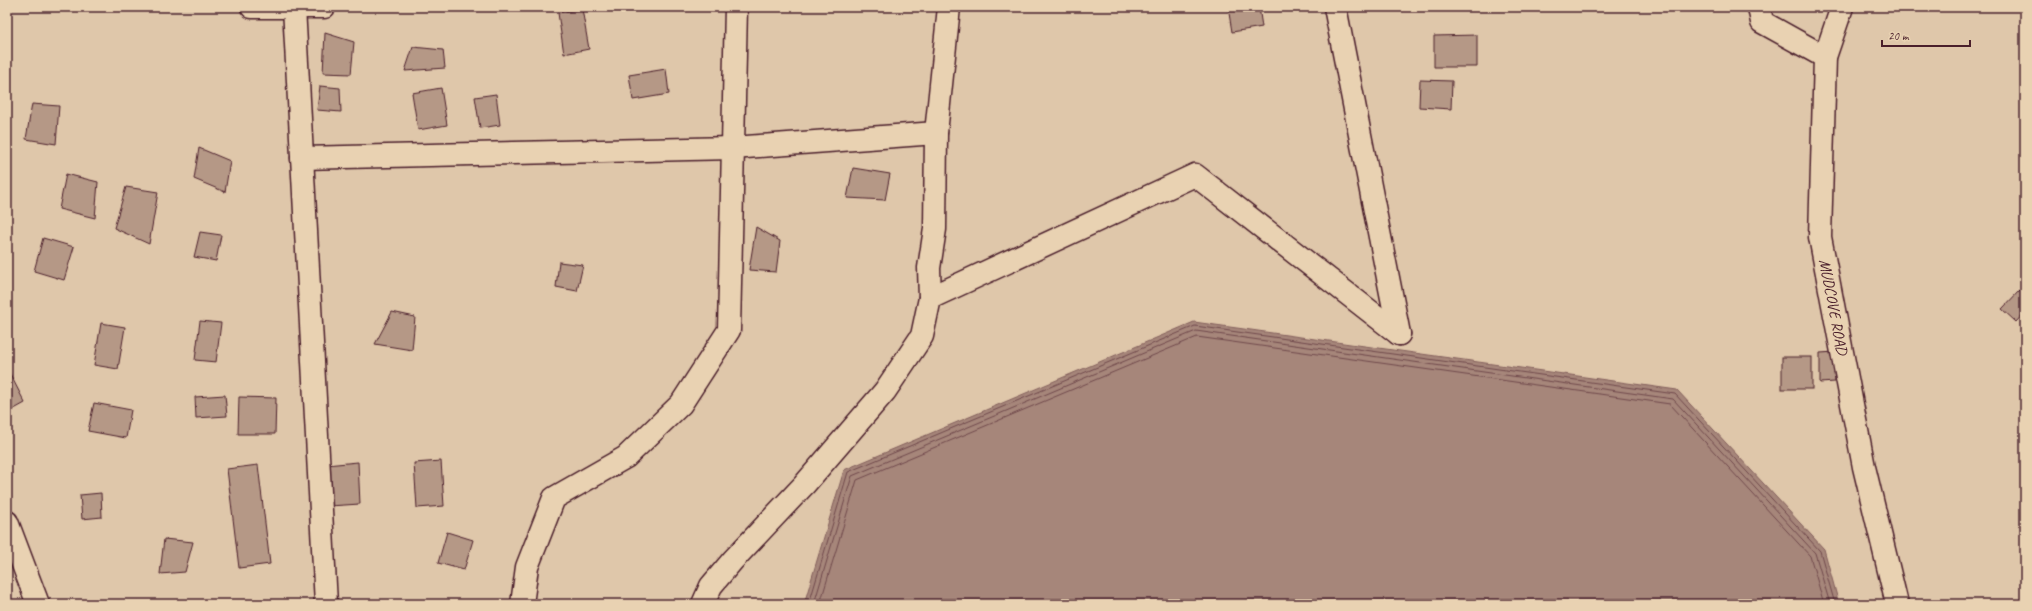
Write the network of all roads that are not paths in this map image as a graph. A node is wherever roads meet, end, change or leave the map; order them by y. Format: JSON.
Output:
{"nodes":[{"id":1,"x":252,"y":7,"type":"edge"},
{"id":2,"x":324,"y":7,"type":"edge"},
{"id":3,"x":736,"y":7,"type":"edge"},
{"id":4,"x":949,"y":7,"type":"edge"},
{"id":5,"x":1335,"y":7,"type":"edge"},
{"id":6,"x":1759,"y":7,"type":"edge"},
{"id":7,"x":1842,"y":7,"type":"edge"},
{"id":8,"x":294,"y":8,"type":"edge"},
{"id":9,"x":1825,"y":56,"type":"junction"},
{"id":10,"x":936,"y":133,"type":"junction"},
{"id":11,"x":733,"y":148,"type":"junction"},
{"id":12,"x":302,"y":158,"type":"junction"},
{"id":13,"x":930,"y":298,"type":"junction"},
{"id":14,"x":7,"y":522,"type":"edge"},
{"id":15,"x":38,"y":604,"type":"edge"},
{"id":16,"x":326,"y":604,"type":"edge"},
{"id":17,"x":522,"y":604,"type":"edge"},
{"id":18,"x":703,"y":604,"type":"edge"},
{"id":19,"x":1897,"y":604,"type":"edge"}],
"edges":[{"from":1,"to":8,"type":"street"},
{"from":2,"to":8,"type":"street"},
{"from":3,"to":11,"type":"street"},
{"from":4,"to":10,"type":"street"},
{"from":5,"to":13,"type":"street"},
{"from":6,"to":9,"type":"street"},
{"from":7,"to":9,"type":"street","name":"MUDCOVE ROAD"},
{"from":8,"to":12,"type":"street"},
{"from":9,"to":19,"type":"street","name":"MUDCOVE ROAD"},
{"from":10,"to":11,"type":"street"},
{"from":10,"to":13,"type":"street"},
{"from":11,"to":12,"type":"street"},
{"from":11,"to":17,"type":"street"},
{"from":12,"to":16,"type":"street"},
{"from":13,"to":18,"type":"street"},
{"from":14,"to":15,"type":"street"}]}
